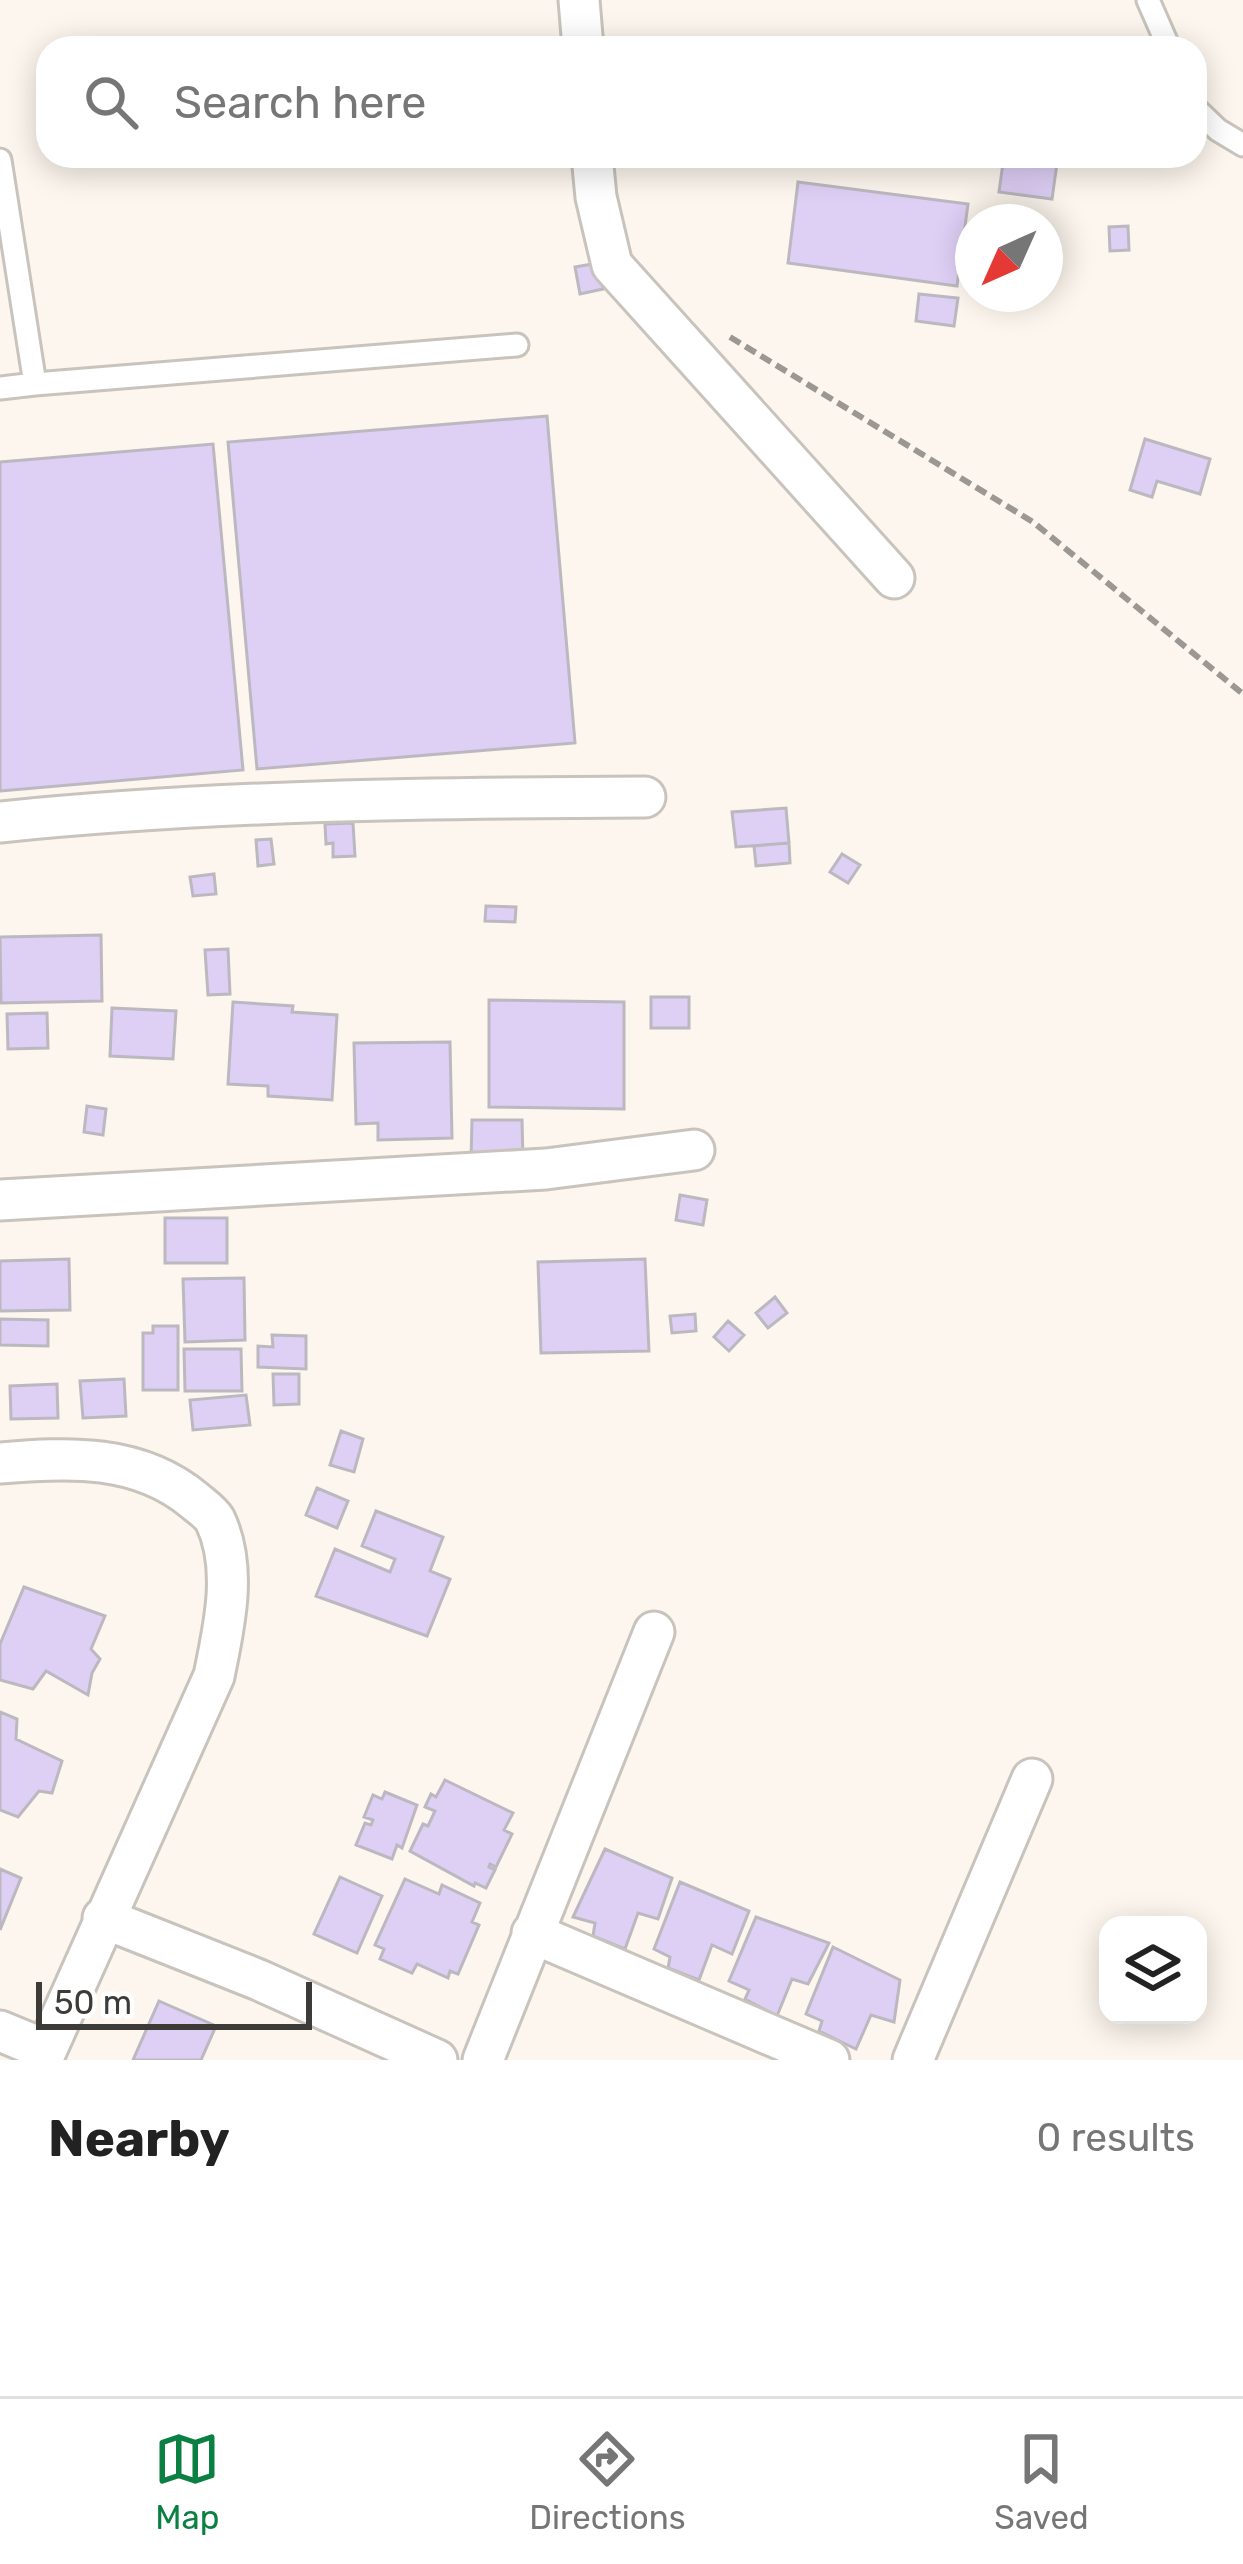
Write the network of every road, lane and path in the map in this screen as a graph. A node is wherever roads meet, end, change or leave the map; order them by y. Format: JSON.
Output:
{"nodes":[{"id":1,"x":579,"y":0,"type":"edge"},
{"id":2,"x":1148,"y":0,"type":"edge"},
{"id":3,"x":582,"y":36,"type":"edge"},
{"id":4,"x":1163,"y":36,"type":"edge"},
{"id":5,"x":1207,"y":119,"type":"edge"},
{"id":6,"x":1243,"y":145,"type":"edge"},
{"id":7,"x":0,"y":160,"type":"edge"},
{"id":8,"x":593,"y":168,"type":"edge"},
{"id":9,"x":712,"y":326,"type":"dead end"},
{"id":10,"x":518,"y":345,"type":"dead end"},
{"id":11,"x":35,"y":384,"type":"junction"},
{"id":12,"x":0,"y":388,"type":"edge"},
{"id":13,"x":894,"y":578,"type":"dead end"},
{"id":14,"x":1243,"y":694,"type":"edge"},
{"id":15,"x":645,"y":797,"type":"dead end"},
{"id":16,"x":0,"y":822,"type":"edge"},
{"id":17,"x":694,"y":1150,"type":"dead end"},
{"id":18,"x":0,"y":1200,"type":"edge"},
{"id":19,"x":0,"y":1462,"type":"edge"},
{"id":20,"x":654,"y":1632,"type":"dead end"},
{"id":21,"x":1032,"y":1779,"type":"dead end"},
{"id":22,"x":103,"y":1918,"type":"junction"},
{"id":23,"x":532,"y":1933,"type":"junction"},
{"id":24,"x":0,"y":2031,"type":"edge"},
{"id":25,"x":44,"y":2055,"type":"edge"},
{"id":26,"x":437,"y":2060,"type":"edge"},
{"id":27,"x":484,"y":2060,"type":"edge"},
{"id":28,"x":829,"y":2060,"type":"edge"},
{"id":29,"x":913,"y":2060,"type":"edge"}],
"edges":[{"from":1,"to":3,"type":"street"},
{"from":2,"to":4,"type":"lane"},
{"from":5,"to":6,"type":"lane"},
{"from":7,"to":11,"type":"lane"},
{"from":8,"to":13,"type":"street"},
{"from":9,"to":14,"type":"path"},
{"from":10,"to":11,"type":"lane"},
{"from":11,"to":12,"type":"lane"},
{"from":15,"to":16,"type":"street"},
{"from":17,"to":18,"type":"street"},
{"from":19,"to":22,"type":"street"},
{"from":20,"to":23,"type":"street"},
{"from":21,"to":29,"type":"street"},
{"from":22,"to":25,"type":"street"},
{"from":22,"to":26,"type":"street"},
{"from":23,"to":27,"type":"street"},
{"from":23,"to":28,"type":"street"},
{"from":24,"to":25,"type":"street"}]}
